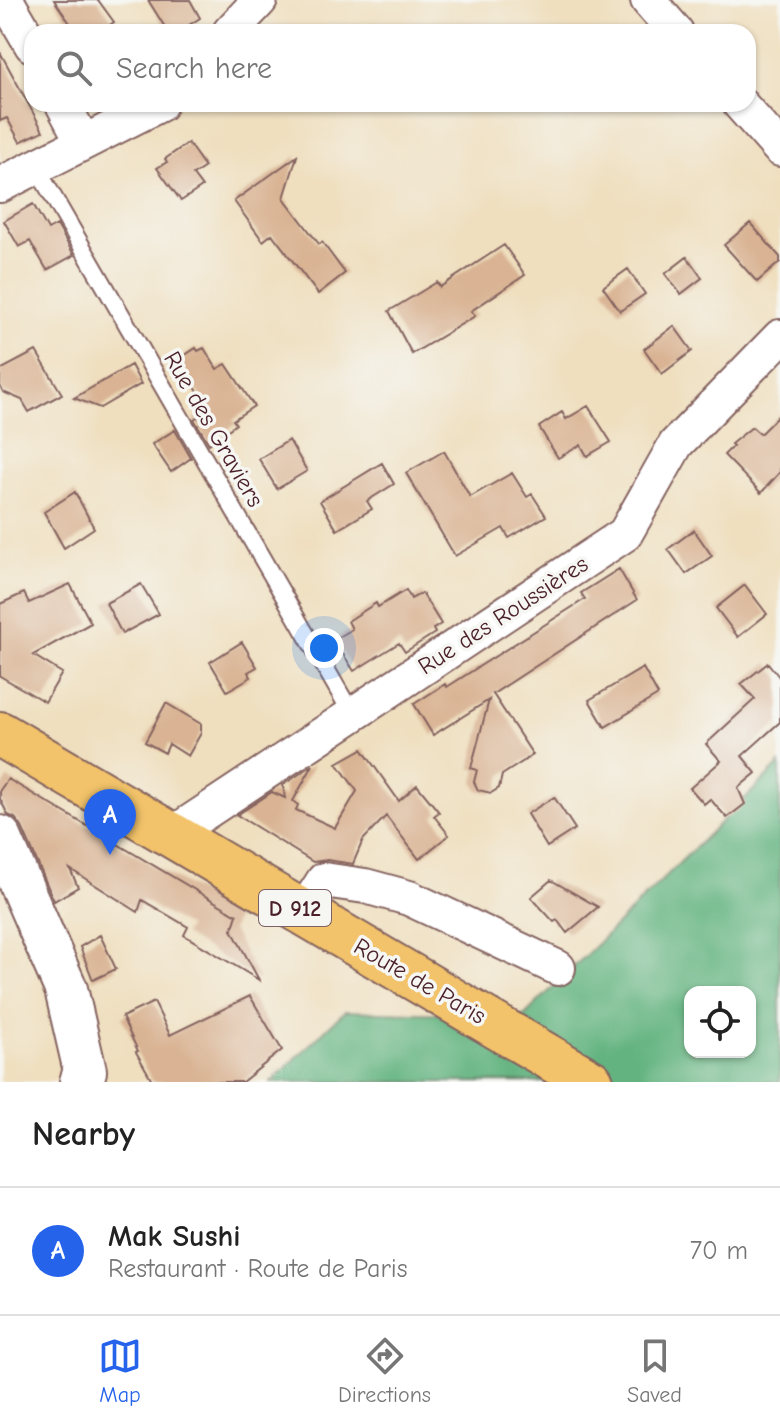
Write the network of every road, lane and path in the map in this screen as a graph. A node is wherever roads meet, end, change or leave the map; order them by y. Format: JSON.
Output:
{"nodes":[{"id":1,"x":6,"y":0,"type":"edge"},
{"id":2,"x":260,"y":0,"type":"edge"},
{"id":3,"x":648,"y":0,"type":"edge"},
{"id":4,"x":238,"y":24,"type":"edge"},
{"id":5,"x":669,"y":24,"type":"edge"},
{"id":6,"x":24,"y":31,"type":"edge"},
{"id":7,"x":67,"y":112,"type":"edge"},
{"id":8,"x":144,"y":112,"type":"edge"},
{"id":9,"x":747,"y":112,"type":"edge"},
{"id":10,"x":83,"y":142,"type":"junction"},
{"id":11,"x":780,"y":149,"type":"edge"},
{"id":12,"x":36,"y":167,"type":"junction"},
{"id":13,"x":0,"y":185,"type":"edge"},
{"id":14,"x":780,"y":337,"type":"edge"},
{"id":15,"x":352,"y":714,"type":"junction"},
{"id":16,"x":0,"y":734,"type":"edge"},
{"id":17,"x":171,"y":835,"type":"junction"},
{"id":18,"x":0,"y":837,"type":"edge"},
{"id":19,"x":303,"y":913,"type":"junction"},
{"id":20,"x":558,"y":968,"type":"dead end"},
{"id":21,"x":86,"y":1078,"type":"edge"},
{"id":22,"x":591,"y":1082,"type":"edge"}],
"edges":[{"from":1,"to":6,"type":"street"},
{"from":2,"to":4,"type":"street"},
{"from":3,"to":5,"type":"street"},
{"from":7,"to":10,"type":"street"},
{"from":8,"to":10,"type":"street"},
{"from":9,"to":11,"type":"street"},
{"from":10,"to":12,"type":"street"},
{"from":12,"to":13,"type":"street"},
{"from":12,"to":15,"type":"lane","name":"Rue des Graviers"},
{"from":14,"to":15,"type":"street","name":"Rue des Roussières"},
{"from":15,"to":17,"type":"street","name":"Rue des Roussières"},
{"from":16,"to":17,"type":"main road","name":"Route de Paris","number":"D 912"},
{"from":17,"to":19,"type":"main road","name":"Route de Paris","number":"D 912"},
{"from":18,"to":21,"type":"street"},
{"from":19,"to":20,"type":"street"},
{"from":19,"to":22,"type":"main road","name":"Route de Paris","number":"D 912"}]}
